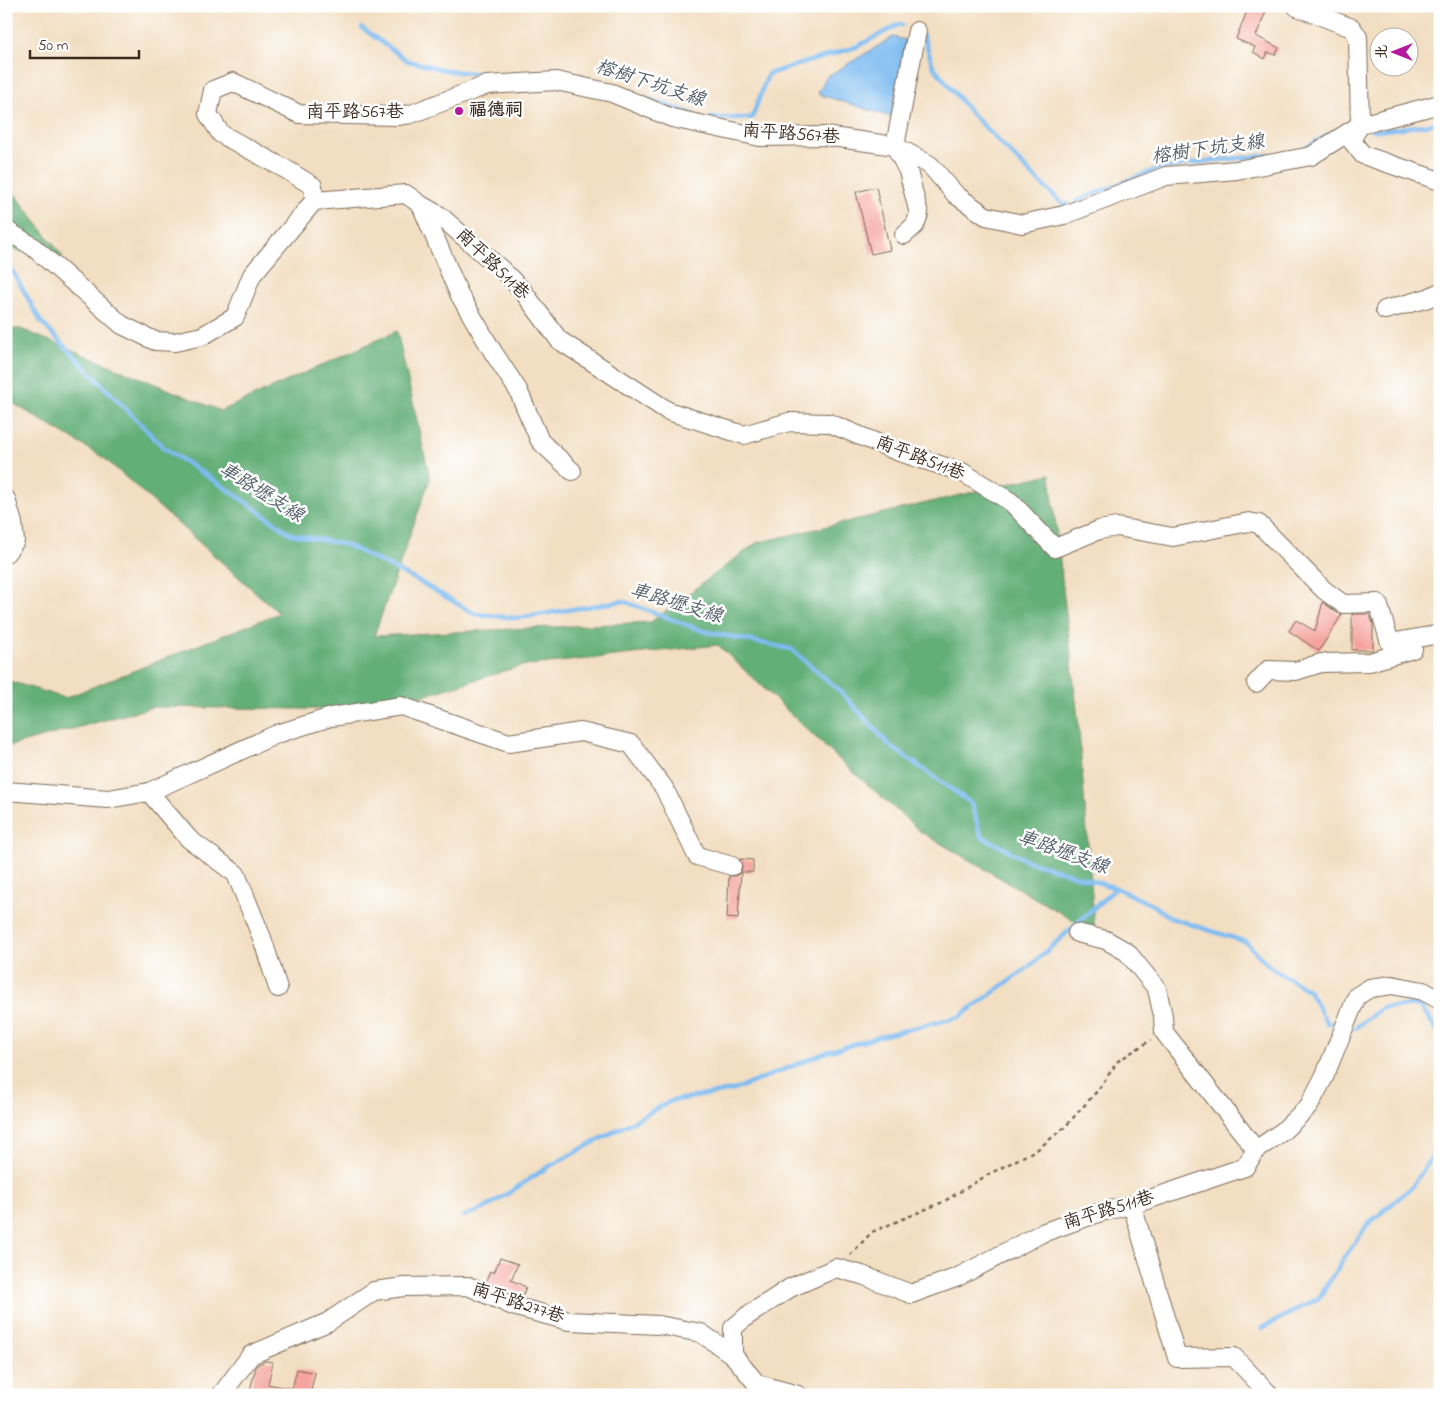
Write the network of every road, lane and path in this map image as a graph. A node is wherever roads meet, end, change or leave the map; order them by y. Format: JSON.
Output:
{"nodes":[{"id":1,"x":1297,"y":7,"type":"edge"},
{"id":2,"x":916,"y":32,"type":"dead end"},
{"id":3,"x":1440,"y":104,"type":"edge"},
{"id":4,"x":1360,"y":125,"type":"junction"},
{"id":5,"x":894,"y":146,"type":"junction"},
{"id":6,"x":1440,"y":181,"type":"edge"},
{"id":7,"x":314,"y":201,"type":"junction"},
{"id":8,"x":421,"y":206,"type":"junction"},
{"id":9,"x":6,"y":230,"type":"edge"},
{"id":10,"x":904,"y":234,"type":"dead end"},
{"id":11,"x":1440,"y":292,"type":"edge"},
{"id":12,"x":1385,"y":310,"type":"dead end"},
{"id":13,"x":572,"y":471,"type":"dead end"},
{"id":14,"x":6,"y":499,"type":"edge"},
{"id":15,"x":6,"y":553,"type":"edge"},
{"id":16,"x":1440,"y":634,"type":"edge"},
{"id":17,"x":1440,"y":641,"type":"edge"},
{"id":18,"x":1256,"y":683,"type":"dead end"},
{"id":19,"x":6,"y":791,"type":"edge"},
{"id":20,"x":149,"y":792,"type":"junction"},
{"id":21,"x":732,"y":866,"type":"dead end"},
{"id":22,"x":1077,"y":933,"type":"dead end"},
{"id":23,"x":278,"y":988,"type":"dead end"},
{"id":24,"x":1440,"y":1000,"type":"edge"},
{"id":25,"x":1164,"y":1032,"type":"junction"},
{"id":26,"x":1256,"y":1150,"type":"junction"},
{"id":27,"x":1132,"y":1205,"type":"junction"},
{"id":28,"x":836,"y":1268,"type":"junction"},
{"id":29,"x":733,"y":1355,"type":"junction"},
{"id":30,"x":754,"y":1389,"type":"edge"},
{"id":31,"x":221,"y":1395,"type":"edge"},
{"id":32,"x":798,"y":1395,"type":"edge"},
{"id":33,"x":1267,"y":1395,"type":"edge"}],
"edges":[{"from":1,"to":4,"type":"lane"},
{"from":2,"to":5,"type":"lane"},
{"from":3,"to":4,"type":"lane","name":"南平路567巷"},
{"from":4,"to":5,"type":"lane","name":"南平路567巷"},
{"from":4,"to":6,"type":"lane"},
{"from":5,"to":7,"type":"lane","name":"南平路567巷"},
{"from":5,"to":10,"type":"lane"},
{"from":7,"to":8,"type":"lane"},
{"from":7,"to":9,"type":"lane"},
{"from":8,"to":13,"type":"lane"},
{"from":8,"to":16,"type":"lane","name":"南平路511巷"},
{"from":11,"to":12,"type":"lane"},
{"from":14,"to":15,"type":"lane"},
{"from":17,"to":18,"type":"lane"},
{"from":19,"to":20,"type":"lane"},
{"from":20,"to":21,"type":"lane"},
{"from":20,"to":23,"type":"lane"},
{"from":22,"to":25,"type":"lane"},
{"from":24,"to":26,"type":"lane","name":"南平路511巷"},
{"from":25,"to":26,"type":"lane"},
{"from":25,"to":28,"type":"path"},
{"from":26,"to":27,"type":"lane","name":"南平路511巷"},
{"from":27,"to":28,"type":"lane","name":"南平路511巷"},
{"from":27,"to":33,"type":"lane"},
{"from":28,"to":29,"type":"lane"},
{"from":29,"to":30,"type":"lane","name":"南平路277巷"},
{"from":29,"to":31,"type":"lane","name":"南平路277巷"},
{"from":30,"to":32,"type":"lane","name":"南平路277巷"}]}
